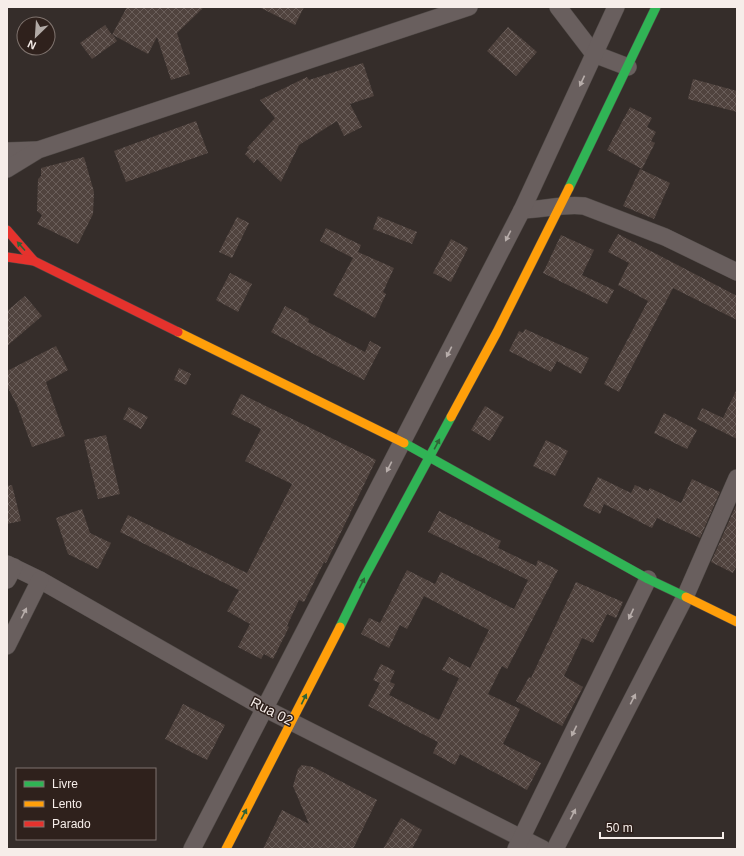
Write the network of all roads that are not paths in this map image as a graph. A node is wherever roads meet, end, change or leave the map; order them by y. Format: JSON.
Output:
{"nodes":[{"id":1,"x":469,"y":7,"type":"edge"},
{"id":2,"x":558,"y":7,"type":"edge"},
{"id":3,"x":616,"y":7,"type":"edge"},
{"id":4,"x":656,"y":7,"type":"edge"},
{"id":5,"x":594,"y":54,"type":"junction"},
{"id":6,"x":628,"y":67,"type":"junction"},
{"id":7,"x":38,"y":150,"type":"junction"},
{"id":8,"x":7,"y":151,"type":"edge"},
{"id":9,"x":7,"y":169,"type":"edge"},
{"id":10,"x":561,"y":206,"type":"junction"},
{"id":11,"x":522,"y":210,"type":"junction"},
{"id":12,"x":7,"y":230,"type":"edge"},
{"id":13,"x":7,"y":258,"type":"edge"},
{"id":14,"x":34,"y":261,"type":"junction"},
{"id":15,"x":737,"y":272,"type":"edge"},
{"id":16,"x":402,"y":442,"type":"junction"},
{"id":17,"x":430,"y":458,"type":"junction"},
{"id":18,"x":737,"y":478,"type":"edge"},
{"id":19,"x":9,"y":570,"type":"edge"},
{"id":20,"x":648,"y":579,"type":"junction"},
{"id":21,"x":40,"y":580,"type":"junction"},
{"id":22,"x":685,"y":597,"type":"junction"},
{"id":23,"x":737,"y":622,"type":"edge"},
{"id":24,"x":7,"y":646,"type":"edge"},
{"id":25,"x":264,"y":708,"type":"junction"},
{"id":26,"x":293,"y":721,"type":"junction"},
{"id":27,"x":519,"y":843,"type":"edge"},
{"id":28,"x":192,"y":849,"type":"edge"},
{"id":29,"x":226,"y":849,"type":"edge"},
{"id":30,"x":543,"y":849,"type":"edge"},
{"id":31,"x":555,"y":849,"type":"edge"}],
"edges":[{"from":1,"to":7,"type":"street"},
{"from":2,"to":5,"type":"street"},
{"from":3,"to":5,"type":"street"},
{"from":4,"to":6,"type":"street"},
{"from":5,"to":6,"type":"street"},
{"from":5,"to":11,"type":"street","one_way":true},
{"from":6,"to":10,"type":"street"},
{"from":7,"to":8,"type":"street"},
{"from":7,"to":9,"type":"street"},
{"from":10,"to":11,"type":"street"},
{"from":10,"to":15,"type":"street"},
{"from":17,"to":10,"type":"street","one_way":true},
{"from":11,"to":16,"type":"street","one_way":true},
{"from":14,"to":12,"type":"street","one_way":true},
{"from":13,"to":14,"type":"street"},
{"from":14,"to":16,"type":"street"},
{"from":16,"to":17,"type":"street"},
{"from":16,"to":25,"type":"street","one_way":true},
{"from":17,"to":20,"type":"street"},
{"from":26,"to":17,"type":"street","one_way":true},
{"from":18,"to":22,"type":"street"},
{"from":19,"to":21,"type":"street","name":"Rua 02"},
{"from":20,"to":22,"type":"street"},
{"from":20,"to":27,"type":"street","one_way":true},
{"from":24,"to":21,"type":"street","one_way":true},
{"from":21,"to":25,"type":"street","name":"Rua 02"},
{"from":22,"to":23,"type":"street"},
{"from":31,"to":22,"type":"street","one_way":true},
{"from":25,"to":26,"type":"street","name":"Rua 02"},
{"from":25,"to":28,"type":"street"},
{"from":26,"to":27,"type":"street","name":"Rua 02"},
{"from":29,"to":26,"type":"street","one_way":true},
{"from":27,"to":30,"type":"street","name":"Rua 02"}]}
